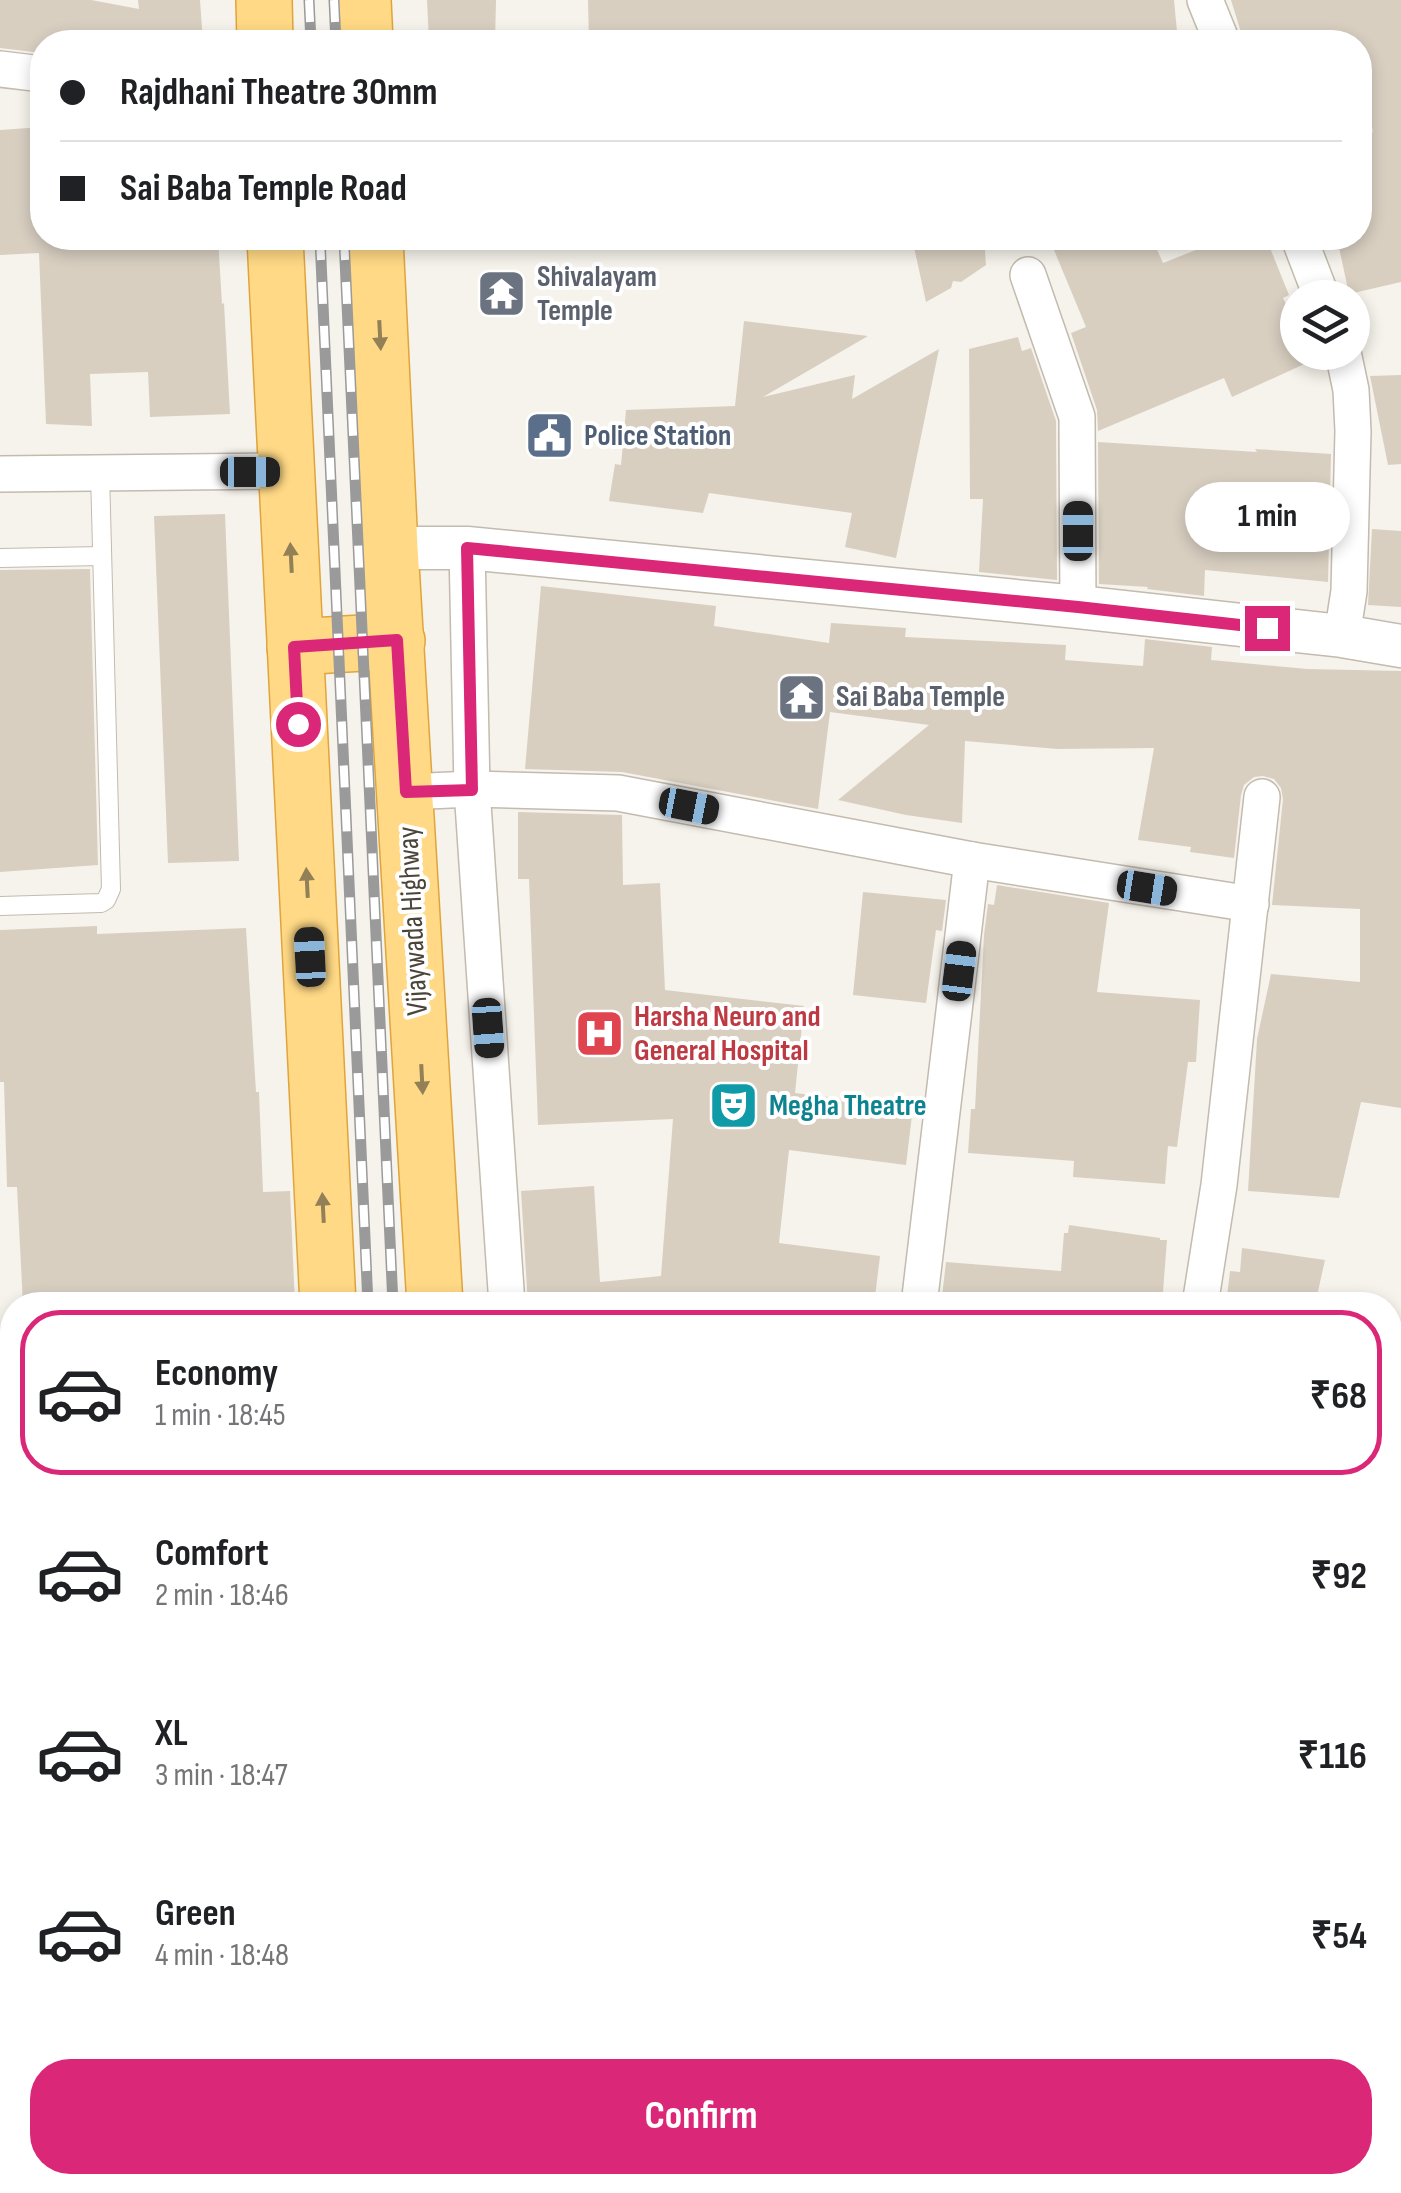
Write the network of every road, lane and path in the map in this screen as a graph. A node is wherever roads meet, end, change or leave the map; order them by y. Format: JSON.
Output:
{"nodes":[{"id":1,"x":264,"y":0,"type":"edge"},
{"id":2,"x":363,"y":0,"type":"edge"},
{"id":3,"x":1206,"y":0,"type":"edge"},
{"id":4,"x":265,"y":30,"type":"edge"},
{"id":5,"x":364,"y":30,"type":"edge"},
{"id":6,"x":1217,"y":30,"type":"edge"},
{"id":7,"x":0,"y":69,"type":"edge"},
{"id":8,"x":30,"y":73,"type":"edge"},
{"id":9,"x":276,"y":250,"type":"edge"},
{"id":10,"x":376,"y":250,"type":"edge"},
{"id":11,"x":1303,"y":250,"type":"edge"},
{"id":12,"x":1028,"y":275,"type":"dead end"},
{"id":13,"x":1315,"y":280,"type":"edge"},
{"id":14,"x":1347,"y":370,"type":"edge"},
{"id":15,"x":287,"y":472,"type":"junction"},
{"id":16,"x":100,"y":473,"type":"junction"},
{"id":17,"x":0,"y":474,"type":"edge"},
{"id":18,"x":390,"y":548,"type":"junction"},
{"id":19,"x":467,"y":548,"type":"junction"},
{"id":20,"x":102,"y":556,"type":"junction"},
{"id":21,"x":0,"y":558,"type":"edge"},
{"id":22,"x":1078,"y":607,"type":"junction"},
{"id":23,"x":1342,"y":636,"type":"junction"},
{"id":24,"x":397,"y":640,"type":"junction"},
{"id":25,"x":1401,"y":646,"type":"edge"},
{"id":26,"x":294,"y":647,"type":"junction"},
{"id":27,"x":472,"y":790,"type":"junction"},
{"id":28,"x":406,"y":792,"type":"junction"},
{"id":29,"x":1262,"y":797,"type":"dead end"},
{"id":30,"x":972,"y":860,"type":"junction"},
{"id":31,"x":1251,"y":904,"type":"junction"},
{"id":32,"x":0,"y":906,"type":"edge"},
{"id":33,"x":327,"y":1292,"type":"edge"},
{"id":34,"x":434,"y":1292,"type":"edge"},
{"id":35,"x":506,"y":1292,"type":"edge"},
{"id":36,"x":920,"y":1292,"type":"edge"},
{"id":37,"x":1202,"y":1292,"type":"edge"}],
"edges":[{"from":1,"to":4,"type":"highway"},
{"from":2,"to":5,"type":"highway"},
{"from":3,"to":6,"type":"street"},
{"from":7,"to":8,"type":"street"},
{"from":9,"to":15,"type":"highway"},
{"from":10,"to":18,"type":"highway","name":"Vijaywada Highway","one_way":true},
{"from":11,"to":13,"type":"street"},
{"from":12,"to":22,"type":"street"},
{"from":14,"to":23,"type":"street"},
{"from":15,"to":16,"type":"street"},
{"from":26,"to":15,"type":"highway","one_way":true},
{"from":16,"to":17,"type":"street"},
{"from":16,"to":20,"type":"lane"},
{"from":18,"to":19,"type":"street"},
{"from":18,"to":24,"type":"highway","name":"Vijaywada Highway"},
{"from":19,"to":22,"type":"street"},
{"from":19,"to":27,"type":"street"},
{"from":20,"to":21,"type":"lane"},
{"from":20,"to":32,"type":"lane"},
{"from":22,"to":23,"type":"street"},
{"from":23,"to":25,"type":"street"},
{"from":24,"to":26,"type":"highway"},
{"from":24,"to":28,"type":"highway","name":"Vijaywada Highway"},
{"from":33,"to":26,"type":"highway","one_way":true},
{"from":27,"to":28,"type":"street"},
{"from":27,"to":30,"type":"street"},
{"from":27,"to":35,"type":"street"},
{"from":28,"to":34,"type":"highway","name":"Vijaywada Highway","one_way":true},
{"from":29,"to":31,"type":"street"},
{"from":30,"to":31,"type":"street"},
{"from":30,"to":36,"type":"street"},
{"from":31,"to":37,"type":"street"}]}
